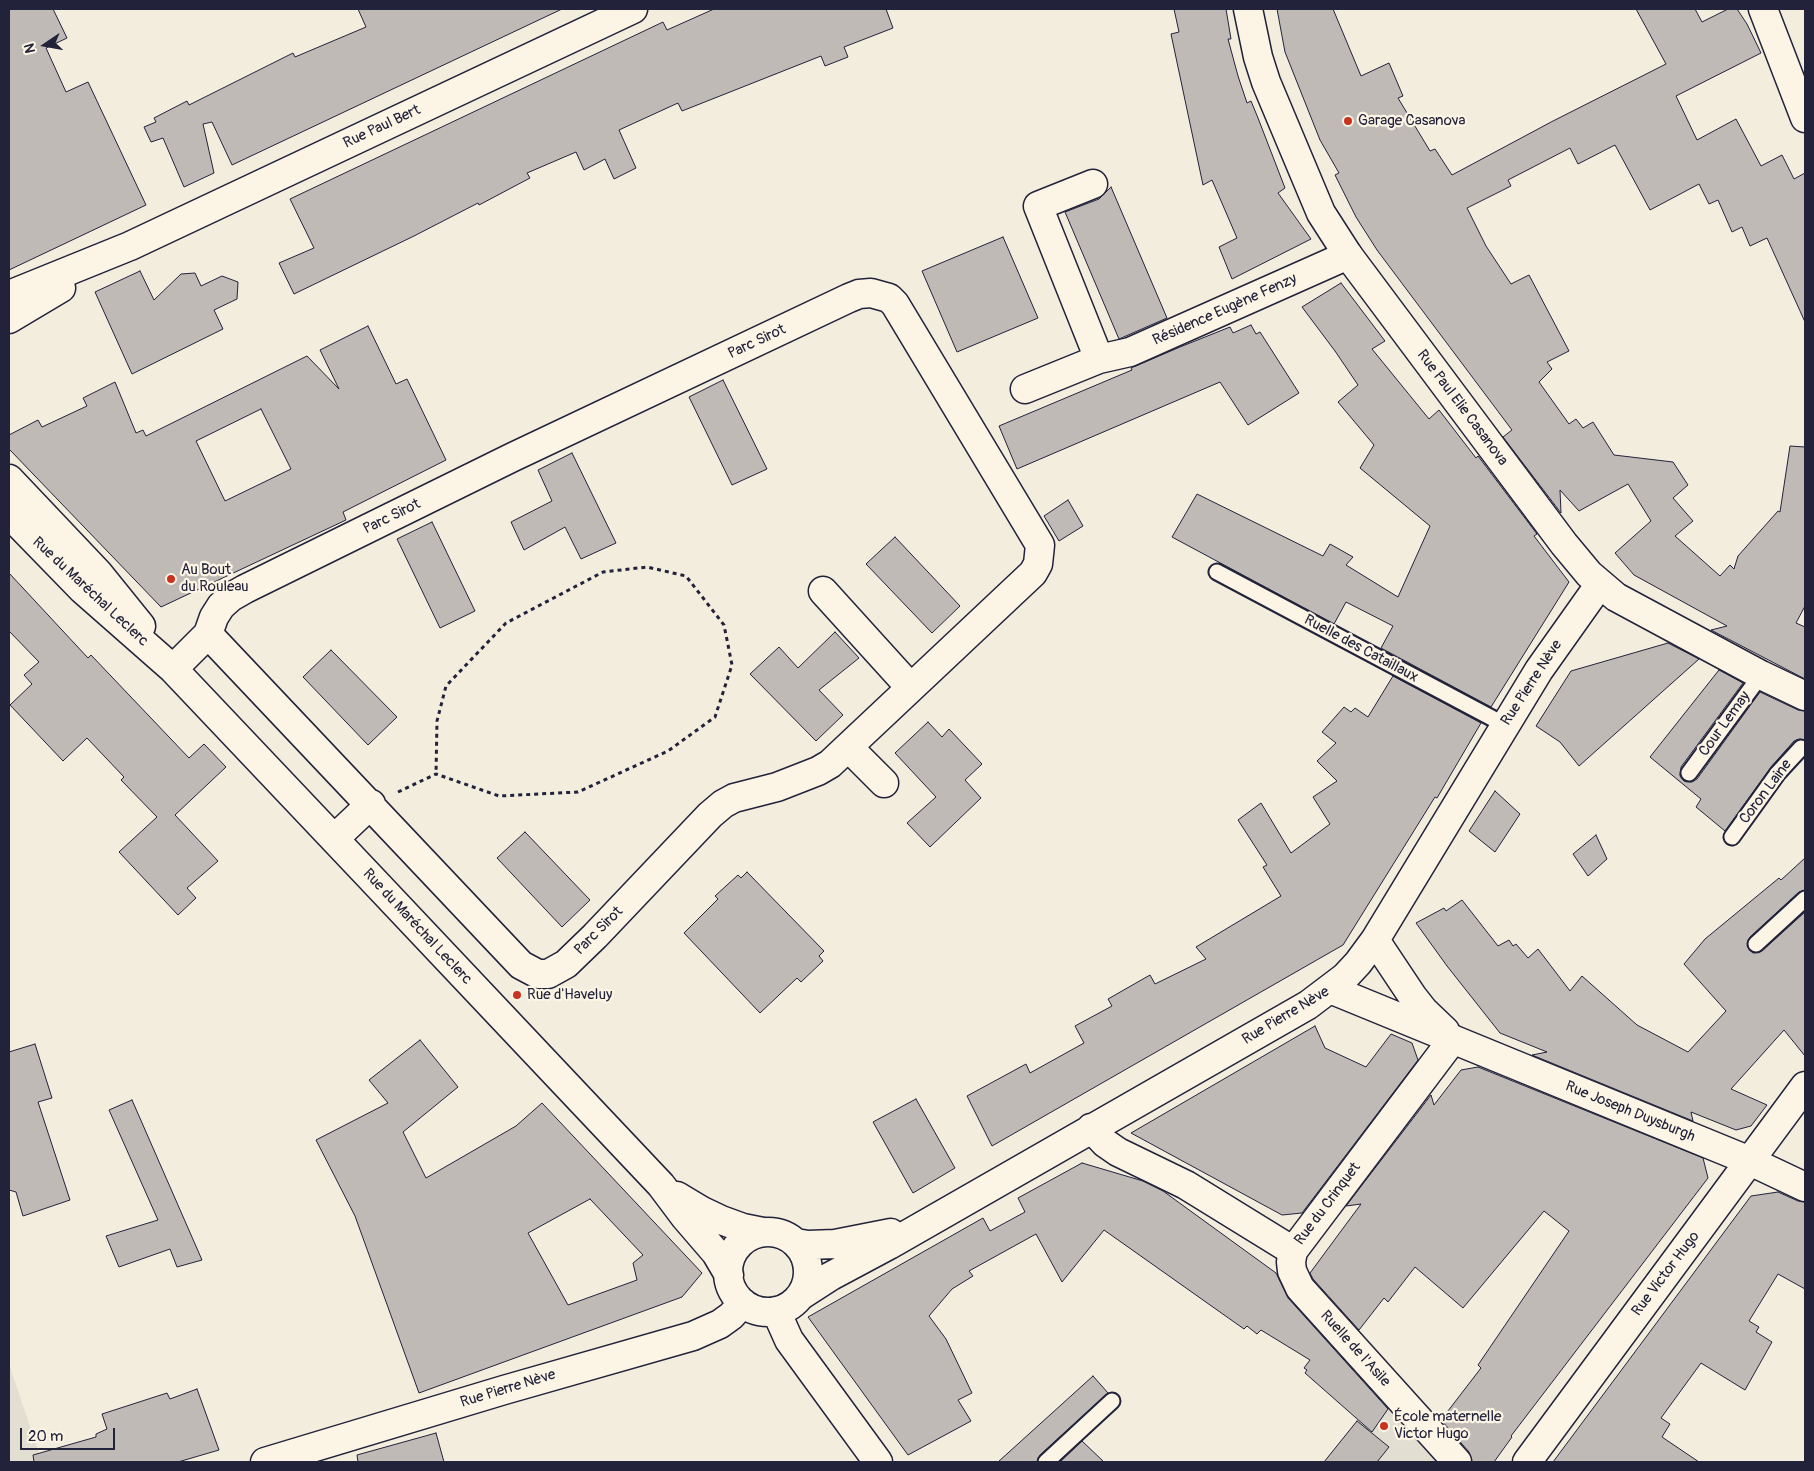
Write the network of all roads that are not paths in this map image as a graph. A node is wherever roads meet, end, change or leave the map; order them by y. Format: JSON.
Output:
{"nodes":[{"id":1,"x":633,"y":9,"type":"edge"},
{"id":2,"x":1248,"y":9,"type":"edge"},
{"id":3,"x":1763,"y":9,"type":"edge"},
{"id":4,"x":1805,"y":118,"type":"edge"},
{"id":5,"x":1093,"y":184,"type":"dead end"},
{"id":6,"x":130,"y":246,"type":"junction"},
{"id":7,"x":1348,"y":255,"type":"junction"},
{"id":8,"x":9,"y":295,"type":"edge"},
{"id":9,"x":9,"y":319,"type":"edge"},
{"id":10,"x":1099,"y":359,"type":"junction"},
{"id":11,"x":1025,"y":389,"type":"dead end"},
{"id":12,"x":9,"y":479,"type":"edge"},
{"id":13,"x":9,"y":514,"type":"edge"},
{"id":14,"x":1217,"y":572,"type":"dead end"},
{"id":15,"x":1600,"y":584,"type":"junction"},
{"id":16,"x":823,"y":591,"type":"dead end"},
{"id":17,"x":208,"y":634,"type":"junction"},
{"id":18,"x":173,"y":669,"type":"junction"},
{"id":19,"x":1760,"y":675,"type":"junction"},
{"id":20,"x":910,"y":687,"type":"junction"},
{"id":21,"x":1805,"y":696,"type":"edge"},
{"id":22,"x":1504,"y":725,"type":"junction"},
{"id":23,"x":848,"y":747,"type":"junction"},
{"id":24,"x":1801,"y":748,"type":"dead end"},
{"id":25,"x":1689,"y":773,"type":"dead end"},
{"id":26,"x":884,"y":783,"type":"dead end"},
{"id":27,"x":371,"y":804,"type":"junction"},
{"id":28,"x":1732,"y":837,"type":"dead end"},
{"id":29,"x":334,"y":839,"type":"junction"},
{"id":30,"x":1805,"y":899,"type":"edge"},
{"id":31,"x":1374,"y":940,"type":"junction"},
{"id":32,"x":1756,"y":944,"type":"dead end"},
{"id":33,"x":1330,"y":989,"type":"junction"},
{"id":34,"x":1453,"y":1039,"type":"junction"},
{"id":35,"x":1805,"y":1086,"type":"edge"},
{"id":36,"x":1091,"y":1128,"type":"junction"},
{"id":37,"x":1750,"y":1161,"type":"junction"},
{"id":38,"x":661,"y":1185,"type":"junction"},
{"id":39,"x":1805,"y":1187,"type":"edge"},
{"id":40,"x":922,"y":1225,"type":"junction"},
{"id":41,"x":763,"y":1232,"type":"junction"},
{"id":42,"x":796,"y":1243,"type":"junction"},
{"id":43,"x":1293,"y":1251,"type":"junction"},
{"id":44,"x":729,"y":1275,"type":"junction"},
{"id":45,"x":800,"y":1296,"type":"junction"},
{"id":46,"x":743,"y":1303,"type":"junction"},
{"id":47,"x":776,"y":1311,"type":"junction"},
{"id":48,"x":1112,"y":1401,"type":"dead end"},
{"id":49,"x":265,"y":1462,"type":"edge"},
{"id":50,"x":878,"y":1462,"type":"edge"},
{"id":51,"x":1046,"y":1462,"type":"edge"},
{"id":52,"x":1457,"y":1462,"type":"edge"},
{"id":53,"x":1527,"y":1462,"type":"edge"}],
"edges":[{"from":1,"to":6,"type":"street","name":"Rue Paul Bert"},
{"from":2,"to":7,"type":"street","name":"Rue Paul Elie Casanova"},
{"from":3,"to":4,"type":"street"},
{"from":5,"to":10,"type":"street"},
{"from":6,"to":8,"type":"street","name":"Rue Paul Bert"},
{"from":6,"to":9,"type":"street","name":"Rue Paul Bert"},
{"from":7,"to":10,"type":"street","name":"Résidence Eugène Fenzy"},
{"from":7,"to":15,"type":"street","name":"Rue Paul Elie Casanova"},
{"from":10,"to":11,"type":"street","name":"Résidence Eugène Fenzy"},
{"from":12,"to":18,"type":"street","name":"Rue du Maréchal Leclerc"},
{"from":13,"to":18,"type":"street","name":"Rue du Maréchal Leclerc"},
{"from":14,"to":22,"type":"lane","name":"Ruelle des Cataillaux"},
{"from":15,"to":19,"type":"street","name":"Rue Paul Elie Casanova"},
{"from":15,"to":22,"type":"street","name":"Rue Pierre Nève"},
{"from":16,"to":20,"type":"street"},
{"from":17,"to":18,"type":"street","name":"Parc Sirot"},
{"from":17,"to":20,"type":"street","name":"Parc Sirot"},
{"from":17,"to":27,"type":"street","name":"Parc Sirot"},
{"from":18,"to":29,"type":"street","name":"Rue du Maréchal Leclerc"},
{"from":19,"to":21,"type":"street","name":"Rue Paul Elie Casanova"},
{"from":19,"to":25,"type":"lane","name":"Cour Lemay"},
{"from":20,"to":23,"type":"street","name":"Parc Sirot"},
{"from":22,"to":31,"type":"street","name":"Rue Pierre Nève"},
{"from":23,"to":26,"type":"street"},
{"from":23,"to":27,"type":"street","name":"Parc Sirot"},
{"from":24,"to":28,"type":"lane","name":"Coron Laine"},
{"from":27,"to":29,"type":"street"},
{"from":29,"to":38,"type":"street","name":"Rue du Maréchal Leclerc"},
{"from":30,"to":32,"type":"lane"},
{"from":31,"to":33,"type":"street","name":"Rue Pierre Nève"},
{"from":31,"to":34,"type":"street","name":"Rue Joseph Duysburgh"},
{"from":33,"to":34,"type":"street","name":"Rue Joseph Duysburgh"},
{"from":33,"to":36,"type":"street","name":"Rue Pierre Nève"},
{"from":34,"to":37,"type":"street","name":"Rue Joseph Duysburgh"},
{"from":34,"to":43,"type":"street","name":"Rue du Crinquet"},
{"from":35,"to":37,"type":"street","name":"Rue Victor Hugo"},
{"from":36,"to":40,"type":"street","name":"Rue Pierre Nève"},
{"from":36,"to":43,"type":"street","name":"Rue du Crinquet"},
{"from":37,"to":39,"type":"street","name":"Rue Joseph Duysburgh"},
{"from":37,"to":53,"type":"street","name":"Rue Victor Hugo"},
{"from":38,"to":41,"type":"street","name":"Rue du Maréchal Leclerc"},
{"from":38,"to":44,"type":"street","name":"Rue du Maréchal Leclerc"},
{"from":40,"to":42,"type":"street","name":"Rue Pierre Nève"},
{"from":40,"to":45,"type":"street","name":"Rue Pierre Nève"},
{"from":41,"to":42,"type":"street"},
{"from":41,"to":44,"type":"street"},
{"from":42,"to":45,"type":"street"},
{"from":43,"to":52,"type":"street","name":"Ruelle de l'Asile"},
{"from":44,"to":46,"type":"street"},
{"from":45,"to":47,"type":"street"},
{"from":46,"to":47,"type":"street"},
{"from":46,"to":49,"type":"street","name":"Rue Pierre Nève"},
{"from":47,"to":50,"type":"street"},
{"from":48,"to":51,"type":"lane"}]}
